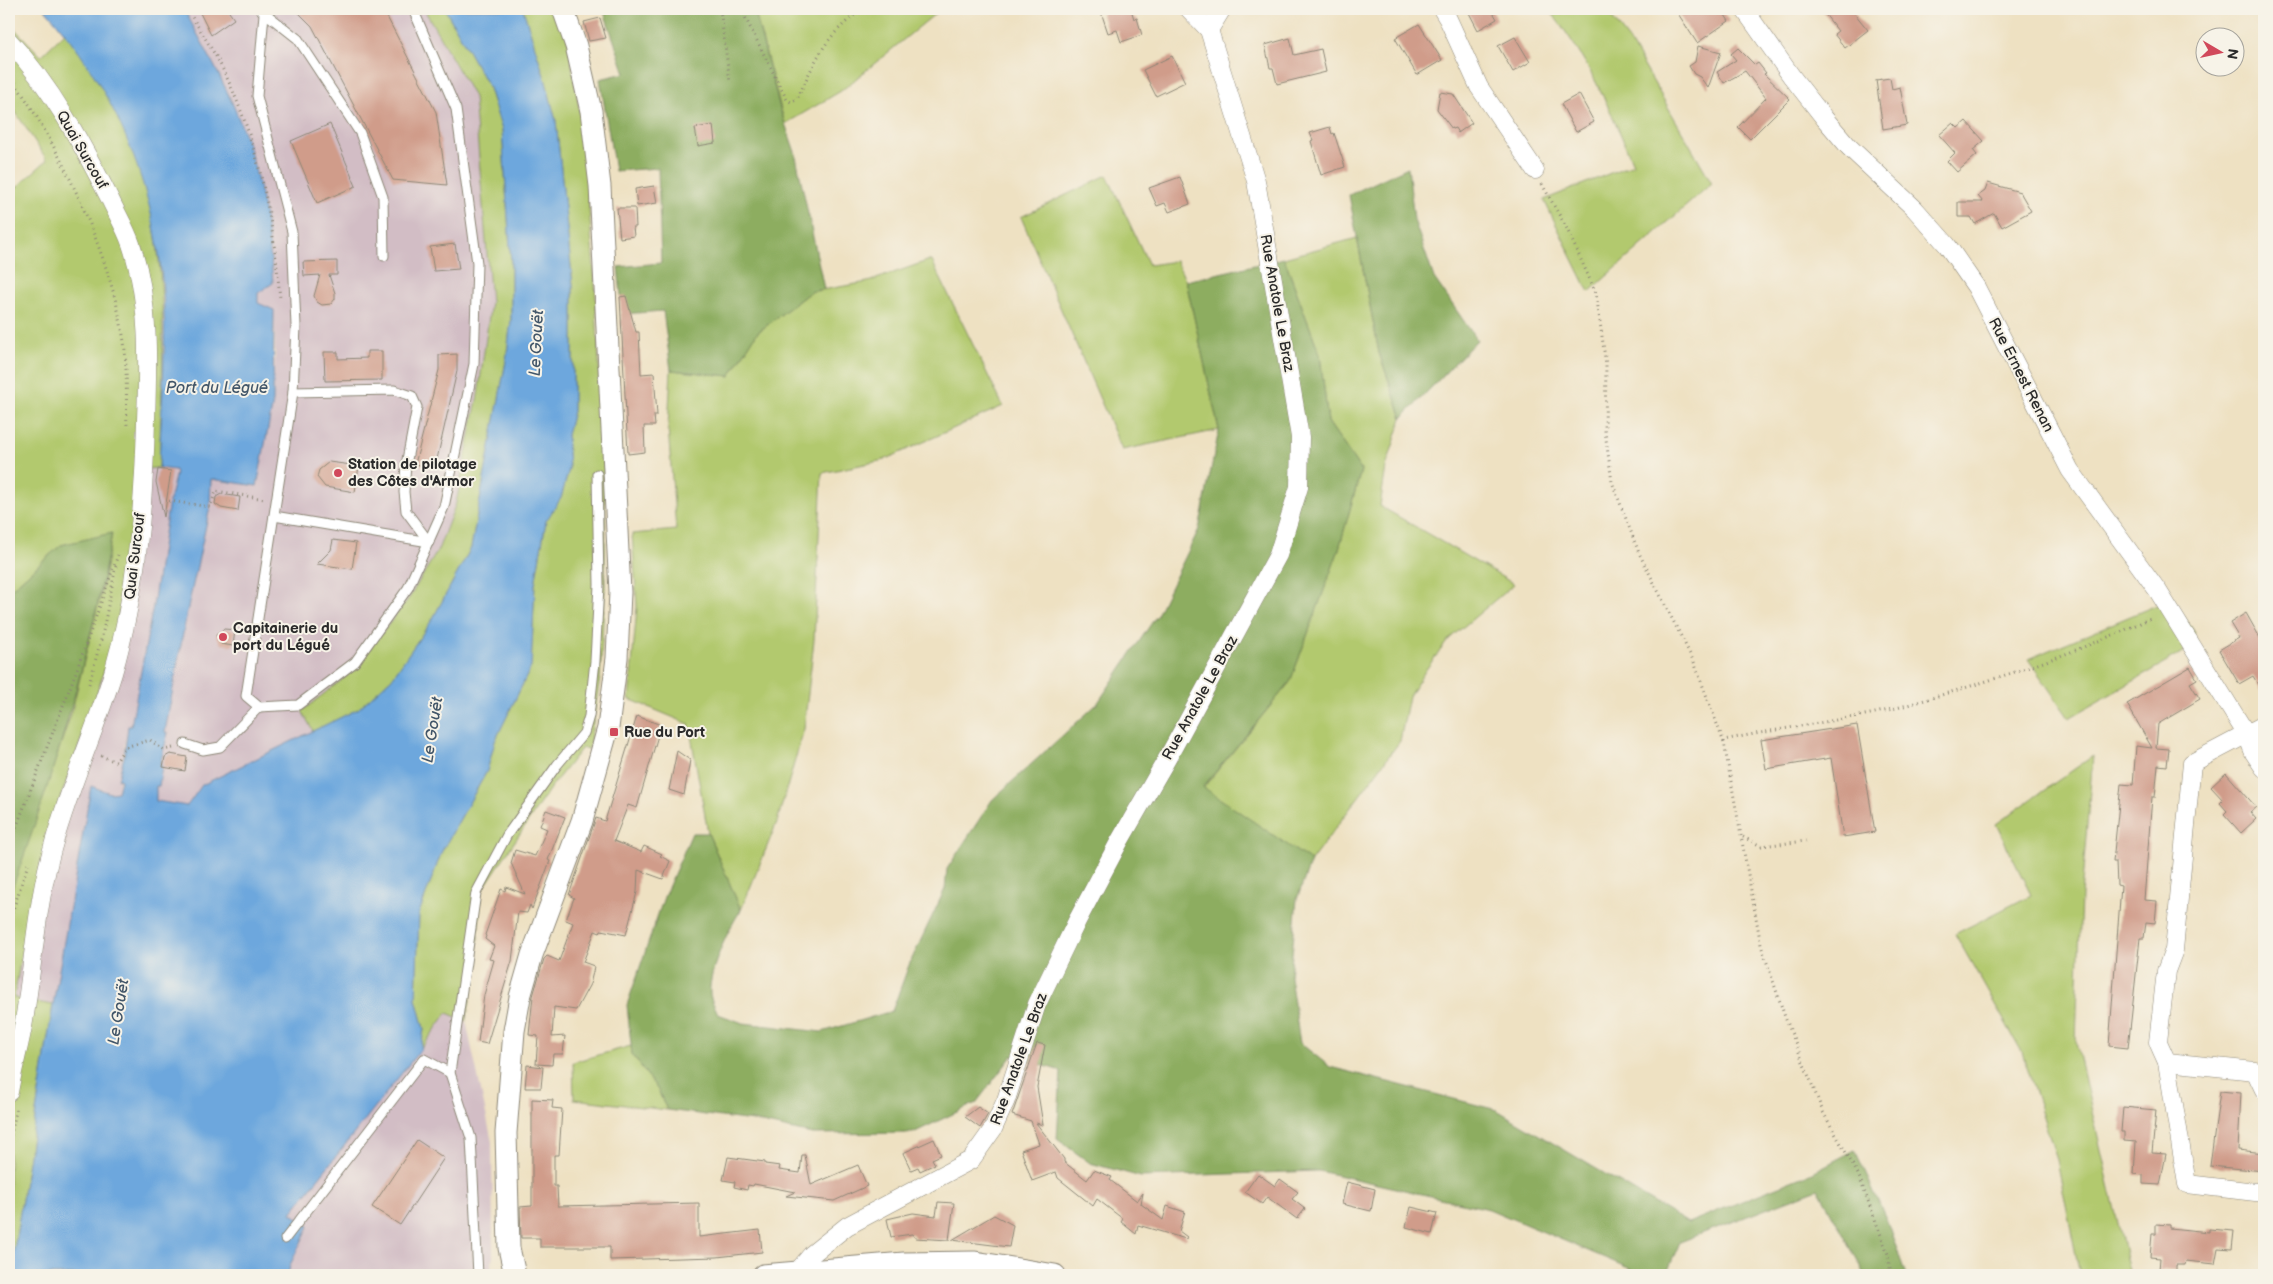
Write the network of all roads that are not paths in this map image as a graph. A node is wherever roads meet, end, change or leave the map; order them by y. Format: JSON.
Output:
{"nodes":[{"id":1,"x":412,"y":9,"type":"edge"},
{"id":2,"x":564,"y":9,"type":"edge"},
{"id":3,"x":1189,"y":9,"type":"edge"},
{"id":4,"x":1222,"y":9,"type":"edge"},
{"id":5,"x":1442,"y":9,"type":"edge"},
{"id":6,"x":1744,"y":9,"type":"edge"},
{"id":7,"x":262,"y":11,"type":"edge"},
{"id":8,"x":1209,"y":30,"type":"junction"},
{"id":9,"x":9,"y":41,"type":"edge"},
{"id":10,"x":1534,"y":170,"type":"road end"},
{"id":11,"x":384,"y":256,"type":"dead end"},
{"id":12,"x":292,"y":392,"type":"junction"},
{"id":13,"x":597,"y":474,"type":"dead end"},
{"id":14,"x":274,"y":516,"type":"junction"},
{"id":15,"x":429,"y":542,"type":"junction"},
{"id":16,"x":259,"y":706,"type":"junction"},
{"id":17,"x":2264,"y":724,"type":"edge"},
{"id":18,"x":2247,"y":735,"type":"junction"},
{"id":19,"x":186,"y":744,"type":"road end"},
{"id":20,"x":2264,"y":768,"type":"edge"},
{"id":21,"x":24,"y":1021,"type":"junction"},
{"id":22,"x":9,"y":1032,"type":"edge"},
{"id":23,"x":2167,"y":1062,"type":"junction"},
{"id":24,"x":450,"y":1073,"type":"junction"},
{"id":25,"x":9,"y":1088,"type":"edge"},
{"id":26,"x":2264,"y":1090,"type":"edge"},
{"id":27,"x":2264,"y":1193,"type":"edge"},
{"id":28,"x":285,"y":1239,"type":"dead end"},
{"id":29,"x":797,"y":1272,"type":"junction"},
{"id":30,"x":478,"y":1275,"type":"edge"},
{"id":31,"x":515,"y":1275,"type":"edge"},
{"id":32,"x":763,"y":1275,"type":"edge"},
{"id":33,"x":1055,"y":1275,"type":"edge"}],
"edges":[{"from":1,"to":15,"type":"lane"},
{"from":2,"to":31,"type":"street"},
{"from":3,"to":8,"type":"street"},
{"from":4,"to":8,"type":"street"},
{"from":5,"to":10,"type":"street"},
{"from":6,"to":18,"type":"street","name":"Rue Ernest Renan"},
{"from":7,"to":11,"type":"lane"},
{"from":7,"to":12,"type":"lane"},
{"from":8,"to":29,"type":"street","name":"Rue Anatole Le Braz"},
{"from":9,"to":21,"type":"street","name":"Quai Surcouf"},
{"from":12,"to":14,"type":"lane"},
{"from":12,"to":15,"type":"lane"},
{"from":13,"to":24,"type":"lane"},
{"from":14,"to":15,"type":"lane"},
{"from":14,"to":16,"type":"lane"},
{"from":15,"to":16,"type":"lane"},
{"from":16,"to":19,"type":"lane"},
{"from":17,"to":18,"type":"street"},
{"from":18,"to":20,"type":"street","name":"Rue Ernest Renan"},
{"from":18,"to":23,"type":"street"},
{"from":21,"to":22,"type":"street"},
{"from":21,"to":25,"type":"street","name":"Quai Surcouf"},
{"from":23,"to":26,"type":"street"},
{"from":23,"to":27,"type":"street"},
{"from":24,"to":28,"type":"lane"},
{"from":24,"to":30,"type":"lane"},
{"from":29,"to":32,"type":"street"},
{"from":29,"to":33,"type":"street"}]}
